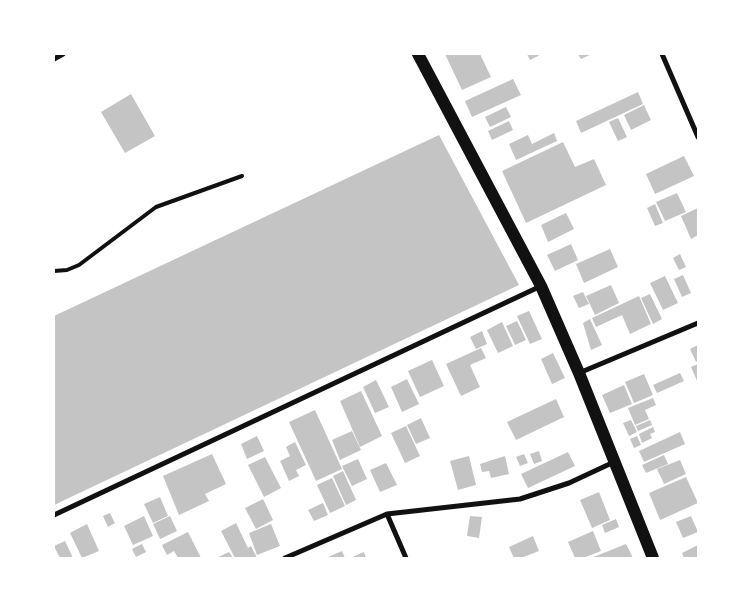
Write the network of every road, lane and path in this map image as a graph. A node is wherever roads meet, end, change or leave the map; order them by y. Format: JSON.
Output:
{"nodes":[{"id":1,"x":63,"y":54,"type":"edge"},
{"id":2,"x":418,"y":54,"type":"edge"},
{"id":3,"x":662,"y":54,"type":"edge"},
{"id":4,"x":54,"y":59,"type":"edge"},
{"id":5,"x":698,"y":137,"type":"edge"},
{"id":6,"x":242,"y":176,"type":"dead end"},
{"id":7,"x":54,"y":271,"type":"edge"},
{"id":8,"x":542,"y":286,"type":"junction"},
{"id":9,"x":698,"y":323,"type":"edge"},
{"id":10,"x":579,"y":373,"type":"junction"},
{"id":11,"x":614,"y":462,"type":"junction"},
{"id":12,"x":387,"y":514,"type":"junction"},
{"id":13,"x":54,"y":515,"type":"edge"},
{"id":14,"x":286,"y":558,"type":"edge"},
{"id":15,"x":406,"y":558,"type":"edge"},
{"id":16,"x":652,"y":558,"type":"edge"}],
"edges":[{"from":1,"to":4,"type":"street"},
{"from":2,"to":8,"type":"main road"},
{"from":3,"to":5,"type":"street"},
{"from":6,"to":7,"type":"lane"},
{"from":8,"to":10,"type":"main road"},
{"from":8,"to":13,"type":"street"},
{"from":9,"to":10,"type":"street"},
{"from":10,"to":11,"type":"main road"},
{"from":11,"to":12,"type":"street"},
{"from":11,"to":16,"type":"main road"},
{"from":12,"to":14,"type":"street"},
{"from":12,"to":15,"type":"street"}]}
